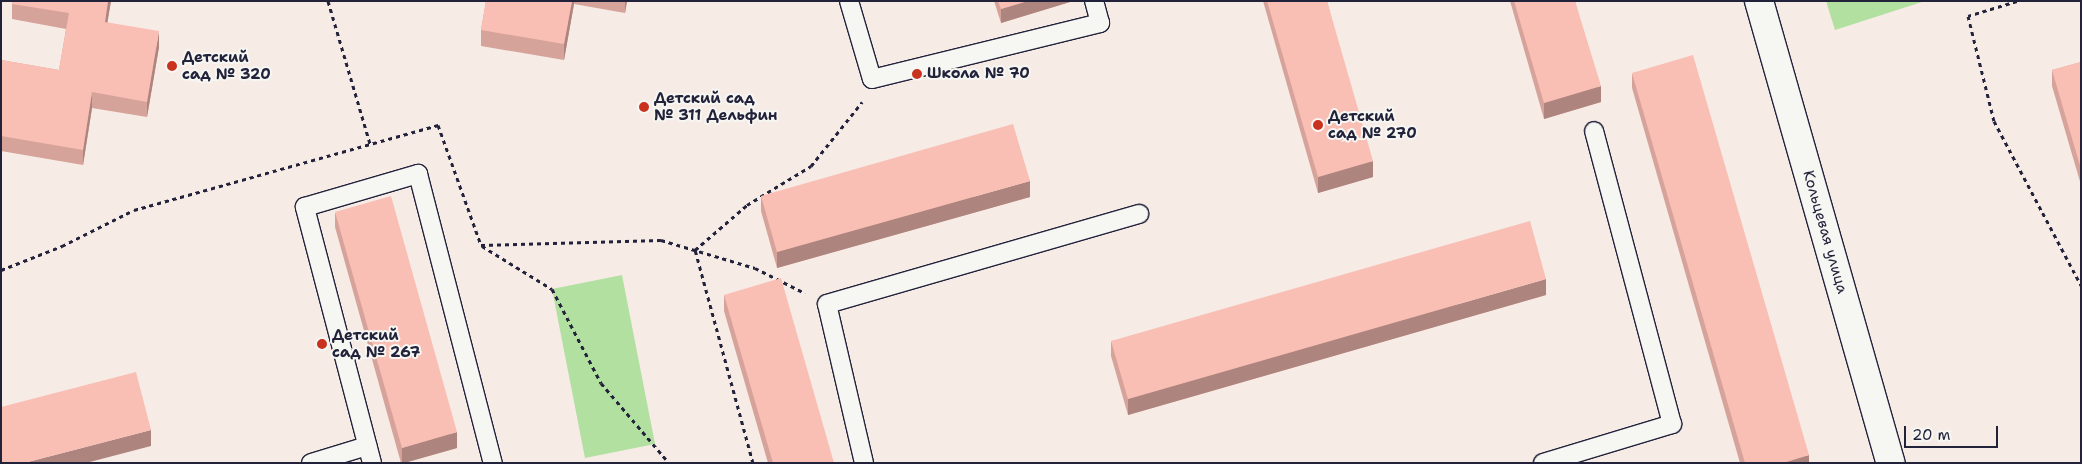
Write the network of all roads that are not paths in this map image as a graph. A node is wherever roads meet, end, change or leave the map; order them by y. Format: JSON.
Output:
{"nodes":[{"id":1,"x":849,"y":1,"type":"edge"},
{"id":2,"x":1094,"y":1,"type":"edge"},
{"id":3,"x":1758,"y":1,"type":"edge"},
{"id":4,"x":1594,"y":131,"type":"dead end"},
{"id":5,"x":1139,"y":214,"type":"dead end"},
{"id":6,"x":370,"y":454,"type":"edge"},
{"id":7,"x":311,"y":463,"type":"edge"},
{"id":8,"x":493,"y":463,"type":"edge"},
{"id":9,"x":864,"y":463,"type":"edge"},
{"id":10,"x":1543,"y":463,"type":"edge"},
{"id":11,"x":1891,"y":463,"type":"edge"}],
"edges":[{"from":1,"to":2,"type":"lane"},
{"from":3,"to":11,"type":"street","name":"Кольцевая улица"},
{"from":4,"to":10,"type":"lane"},
{"from":5,"to":9,"type":"lane"},
{"from":6,"to":7,"type":"lane"},
{"from":6,"to":8,"type":"lane"}]}
